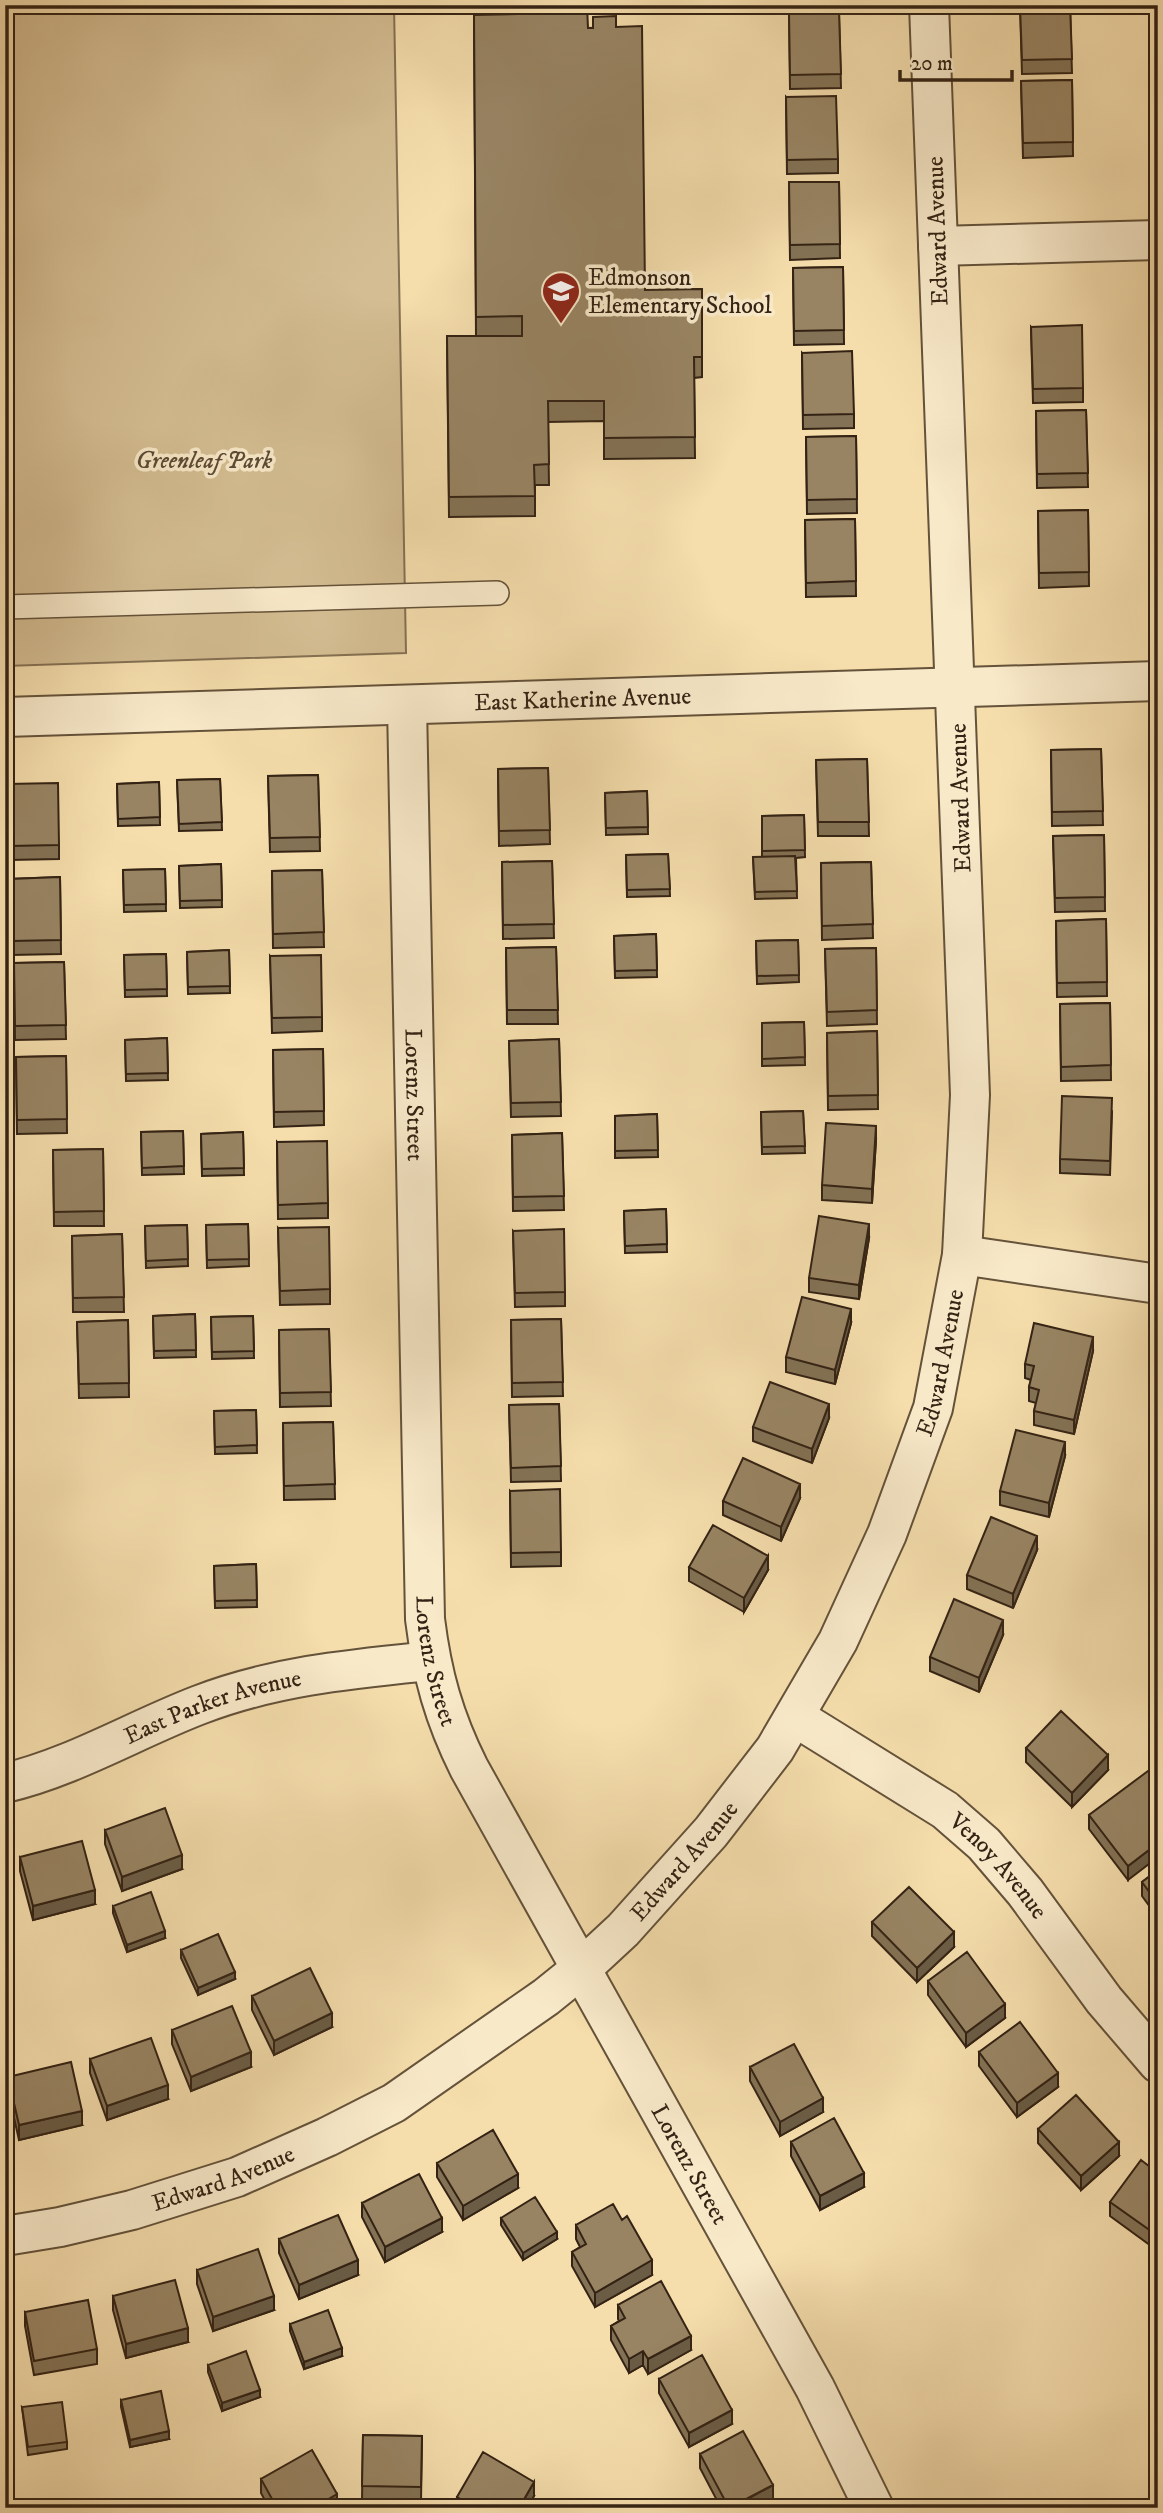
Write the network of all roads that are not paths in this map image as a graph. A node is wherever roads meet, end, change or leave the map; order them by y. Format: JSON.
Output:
{"nodes":[{"id":1,"x":929,"y":5,"type":"edge"},
{"id":2,"x":1158,"y":240,"type":"edge"},
{"id":3,"x":938,"y":246,"type":"junction"},
{"id":4,"x":497,"y":593,"type":"dead end"},
{"id":5,"x":5,"y":607,"type":"edge"},
{"id":6,"x":1158,"y":681,"type":"edge"},
{"id":7,"x":955,"y":687,"type":"junction"},
{"id":8,"x":407,"y":705,"type":"junction"},
{"id":9,"x":5,"y":717,"type":"edge"},
{"id":10,"x":962,"y":1255,"type":"junction"},
{"id":11,"x":1158,"y":1284,"type":"edge"},
{"id":12,"x":430,"y":1661,"type":"junction"},
{"id":13,"x":795,"y":1717,"type":"junction"},
{"id":14,"x":8,"y":1773,"type":"edge"},
{"id":15,"x":582,"y":1968,"type":"junction"},
{"id":16,"x":1158,"y":2063,"type":"edge"},
{"id":17,"x":5,"y":2236,"type":"edge"},
{"id":18,"x":874,"y":2508,"type":"edge"}],
"edges":[{"from":1,"to":3,"type":"street","name":"Edward Avenue"},
{"from":2,"to":3,"type":"street"},
{"from":3,"to":7,"type":"street","name":"Edward Avenue"},
{"from":4,"to":5,"type":"lane"},
{"from":6,"to":7,"type":"street","name":"East Katherine Avenue"},
{"from":7,"to":8,"type":"street","name":"East Katherine Avenue"},
{"from":7,"to":10,"type":"street","name":"Edward Avenue"},
{"from":8,"to":9,"type":"street","name":"East Katherine Avenue"},
{"from":8,"to":12,"type":"street","name":"Lorenz Street"},
{"from":10,"to":11,"type":"street"},
{"from":10,"to":13,"type":"street","name":"Edward Avenue"},
{"from":12,"to":14,"type":"street","name":"East Parker Avenue"},
{"from":12,"to":15,"type":"street","name":"Lorenz Street"},
{"from":13,"to":15,"type":"street","name":"Edward Avenue"},
{"from":13,"to":16,"type":"street","name":"Venoy Avenue"},
{"from":15,"to":17,"type":"street","name":"Edward Avenue"},
{"from":15,"to":18,"type":"street","name":"Lorenz Street"}]}
